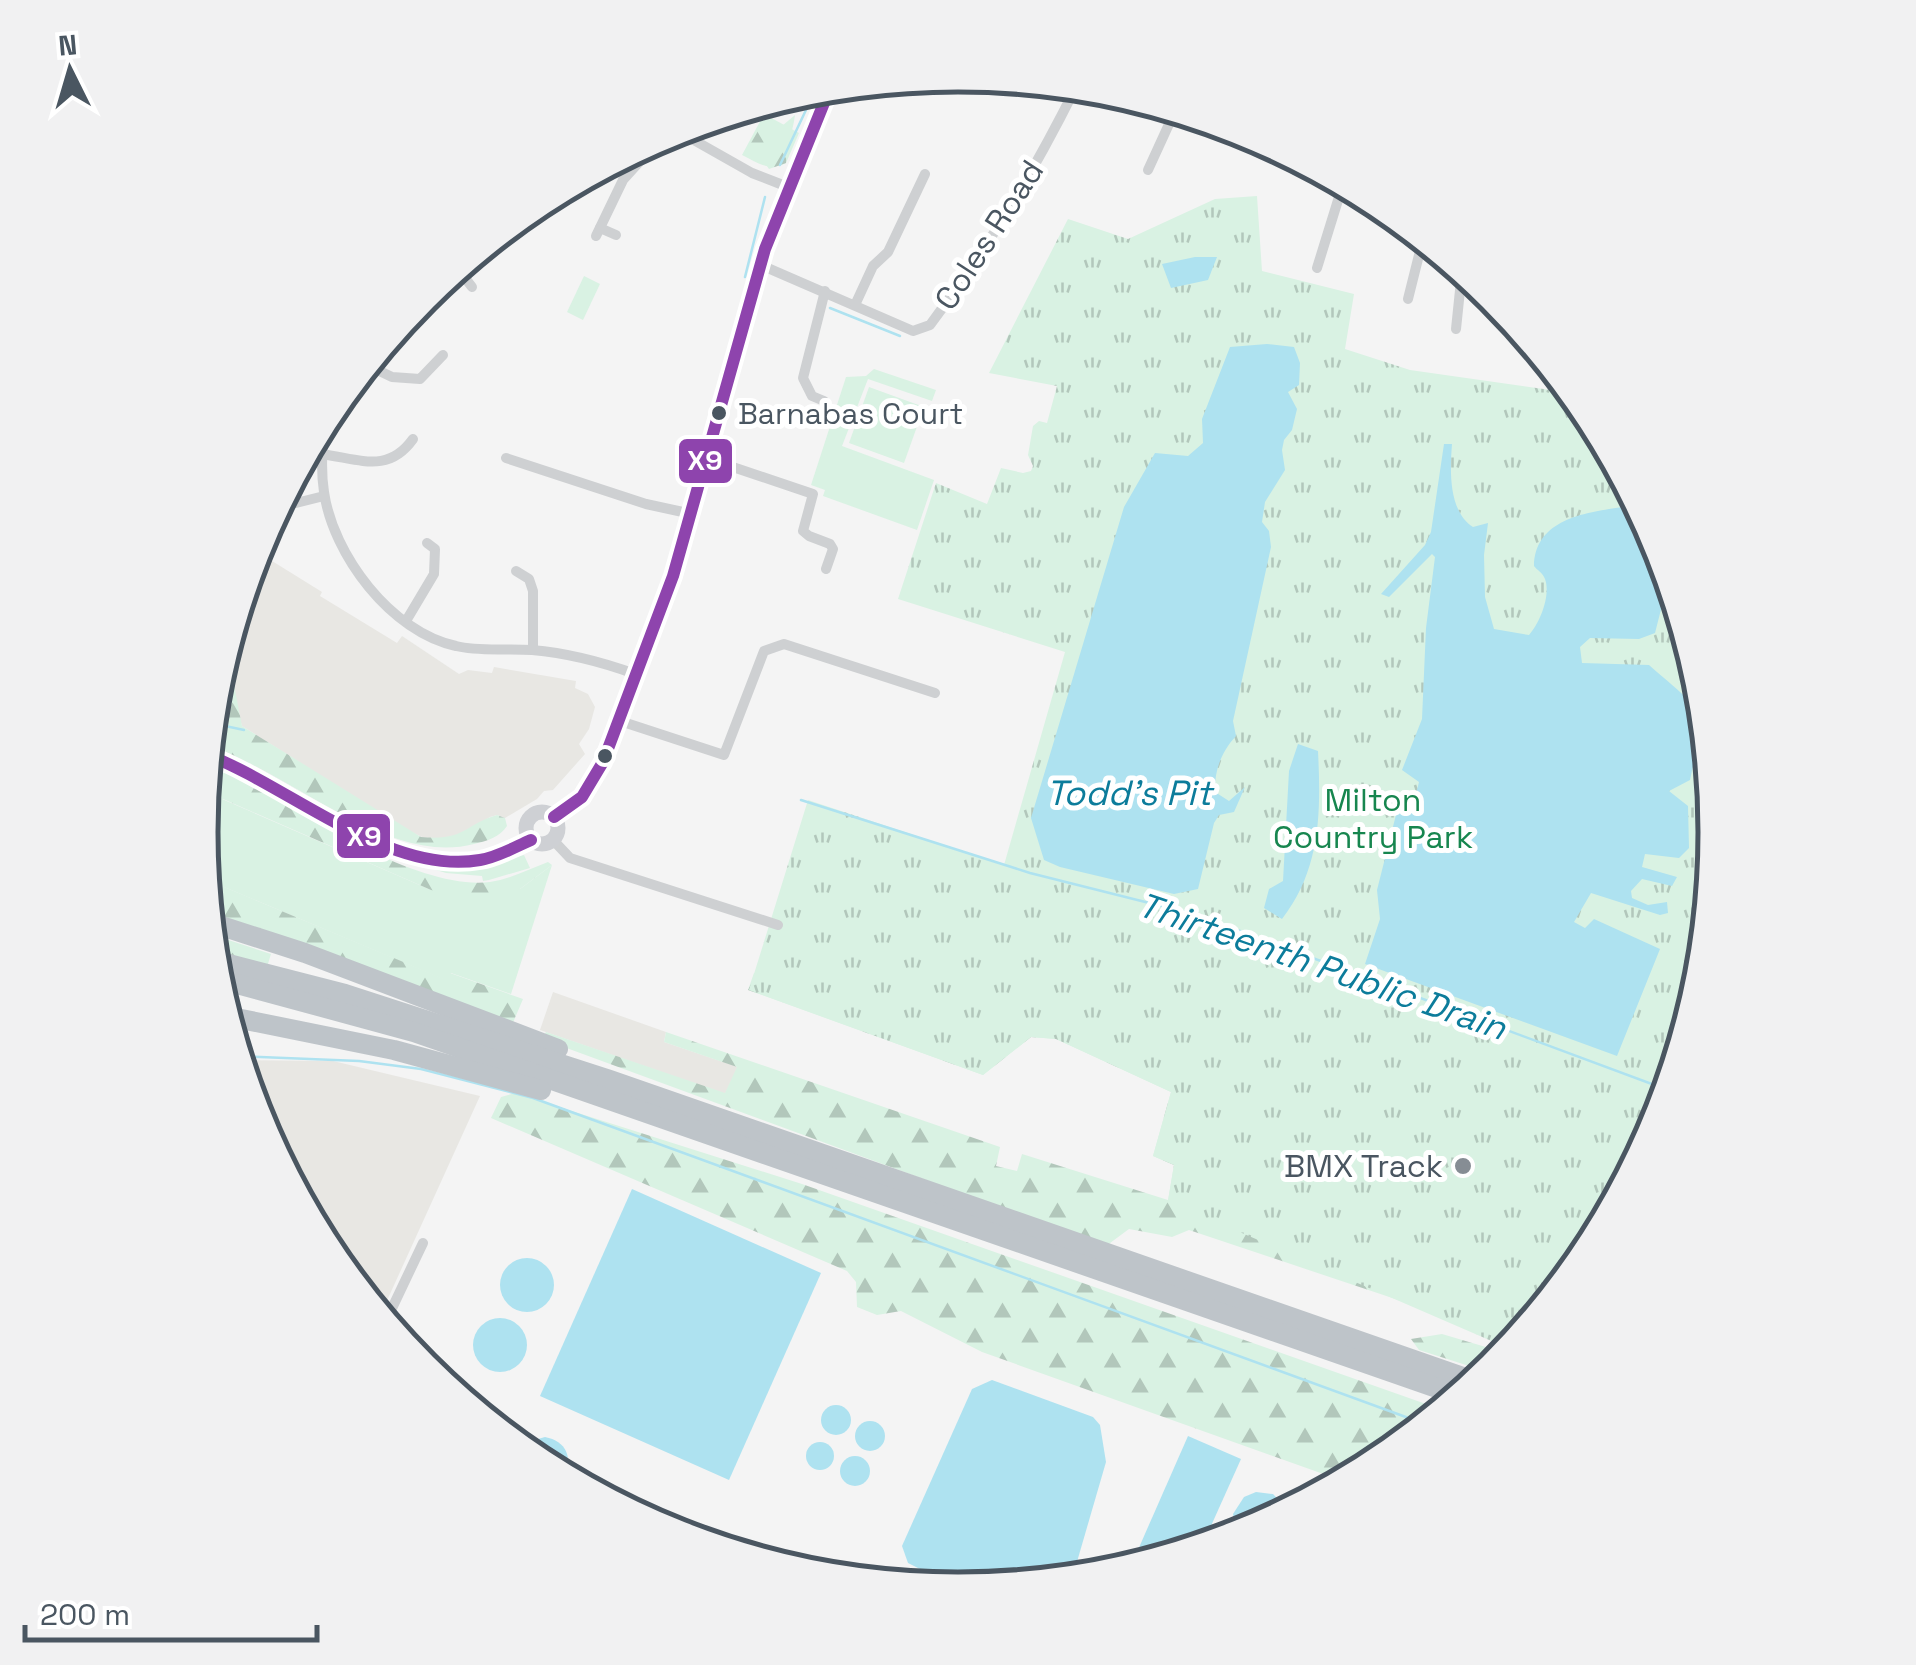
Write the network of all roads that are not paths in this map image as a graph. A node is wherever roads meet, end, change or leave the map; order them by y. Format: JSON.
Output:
{"nodes":[{"id":1,"x":1069,"y":101,"type":"edge"},
{"id":2,"x":823,"y":106,"type":"edge"},
{"id":3,"x":1169,"y":124,"type":"edge"},
{"id":4,"x":696,"y":141,"type":"edge"},
{"id":5,"x":634,"y":167,"type":"edge"},
{"id":6,"x":1148,"y":170,"type":"dead end"},
{"id":7,"x":925,"y":174,"type":"dead end"},
{"id":8,"x":788,"y":187,"type":"junction"},
{"id":9,"x":1338,"y":198,"type":"edge"},
{"id":10,"x":616,"y":234,"type":"dead end"},
{"id":11,"x":1418,"y":253,"type":"edge"},
{"id":12,"x":761,"y":265,"type":"junction"},
{"id":13,"x":1316,"y":268,"type":"dead end"},
{"id":14,"x":466,"y":280,"type":"edge"},
{"id":15,"x":472,"y":287,"type":"dead end"},
{"id":16,"x":1460,"y":289,"type":"edge"},
{"id":17,"x":825,"y":291,"type":"junction"},
{"id":18,"x":1408,"y":298,"type":"dead end"},
{"id":19,"x":855,"y":304,"type":"junction"},
{"id":20,"x":1456,"y":329,"type":"dead end"},
{"id":21,"x":444,"y":355,"type":"dead end"},
{"id":22,"x":380,"y":371,"type":"edge"},
{"id":23,"x":824,"y":402,"type":"dead end"},
{"id":24,"x":413,"y":439,"type":"dead end"},
{"id":25,"x":322,"y":454,"type":"edge"},
{"id":26,"x":321,"y":456,"type":"edge"},
{"id":27,"x":506,"y":458,"type":"dead end"},
{"id":28,"x":706,"y":458,"type":"junction"},
{"id":29,"x":324,"y":496,"type":"junction"},
{"id":30,"x":293,"y":507,"type":"edge"},
{"id":31,"x":692,"y":514,"type":"junction"},
{"id":32,"x":427,"y":544,"type":"dead end"},
{"id":33,"x":826,"y":569,"type":"dead end"},
{"id":34,"x":516,"y":571,"type":"dead end"},
{"id":35,"x":406,"y":621,"type":"junction"},
{"id":36,"x":533,"y":650,"type":"junction"},
{"id":37,"x":635,"y":674,"type":"junction"},
{"id":38,"x":934,"y":693,"type":"dead end"},
{"id":39,"x":616,"y":720,"type":"junction"},
{"id":40,"x":222,"y":760,"type":"edge"},
{"id":41,"x":554,"y":817,"type":"junction"},
{"id":42,"x":532,"y":840,"type":"junction"},
{"id":43,"x":552,"y":840,"type":"junction"},
{"id":44,"x":778,"y":925,"type":"dead end"},
{"id":45,"x":224,"y":927,"type":"edge"},
{"id":46,"x":230,"y":965,"type":"edge"},
{"id":47,"x":233,"y":983,"type":"edge"},
{"id":48,"x":242,"y":1019,"type":"edge"},
{"id":49,"x":640,"y":1111,"type":"junction"},
{"id":50,"x":701,"y":1112,"type":"junction"},
{"id":51,"x":424,"y":1243,"type":"dead end"},
{"id":52,"x":392,"y":1308,"type":"edge"},
{"id":53,"x":1460,"y":1376,"type":"edge"},
{"id":54,"x":1444,"y":1390,"type":"edge"}],
"edges":[{"from":1,"to":19,"type":"street","name":"Coles Road"},
{"from":2,"to":8,"type":"street"},
{"from":3,"to":6,"type":"street"},
{"from":4,"to":8,"type":"street"},
{"from":5,"to":10,"type":"street"},
{"from":7,"to":19,"type":"street"},
{"from":8,"to":12,"type":"street"},
{"from":9,"to":13,"type":"street"},
{"from":11,"to":18,"type":"street"},
{"from":12,"to":17,"type":"street","name":"Coles Road"},
{"from":12,"to":28,"type":"street"},
{"from":14,"to":15,"type":"street"},
{"from":16,"to":20,"type":"street"},
{"from":17,"to":19,"type":"street","name":"Coles Road"},
{"from":17,"to":23,"type":"street"},
{"from":21,"to":22,"type":"street"},
{"from":24,"to":25,"type":"street"},
{"from":26,"to":29,"type":"street"},
{"from":27,"to":31,"type":"street"},
{"from":28,"to":31,"type":"street"},
{"from":28,"to":33,"type":"street"},
{"from":29,"to":30,"type":"street"},
{"from":29,"to":35,"type":"street"},
{"from":31,"to":37,"type":"street"},
{"from":32,"to":35,"type":"street"},
{"from":34,"to":36,"type":"street"},
{"from":35,"to":36,"type":"street"},
{"from":36,"to":37,"type":"street"},
{"from":37,"to":39,"type":"street"},
{"from":38,"to":39,"type":"street"},
{"from":39,"to":41,"type":"street"},
{"from":40,"to":42,"type":"street"},
{"from":41,"to":42,"type":"street"},
{"from":41,"to":43,"type":"street"},
{"from":42,"to":43,"type":"street"},
{"from":43,"to":44,"type":"street"},
{"from":45,"to":50,"type":"highway"},
{"from":46,"to":50,"type":"highway"},
{"from":47,"to":49,"type":"highway"},
{"from":48,"to":49,"type":"highway"},
{"from":49,"to":54,"type":"highway"},
{"from":50,"to":53,"type":"highway"},
{"from":51,"to":52,"type":"street"}]}
